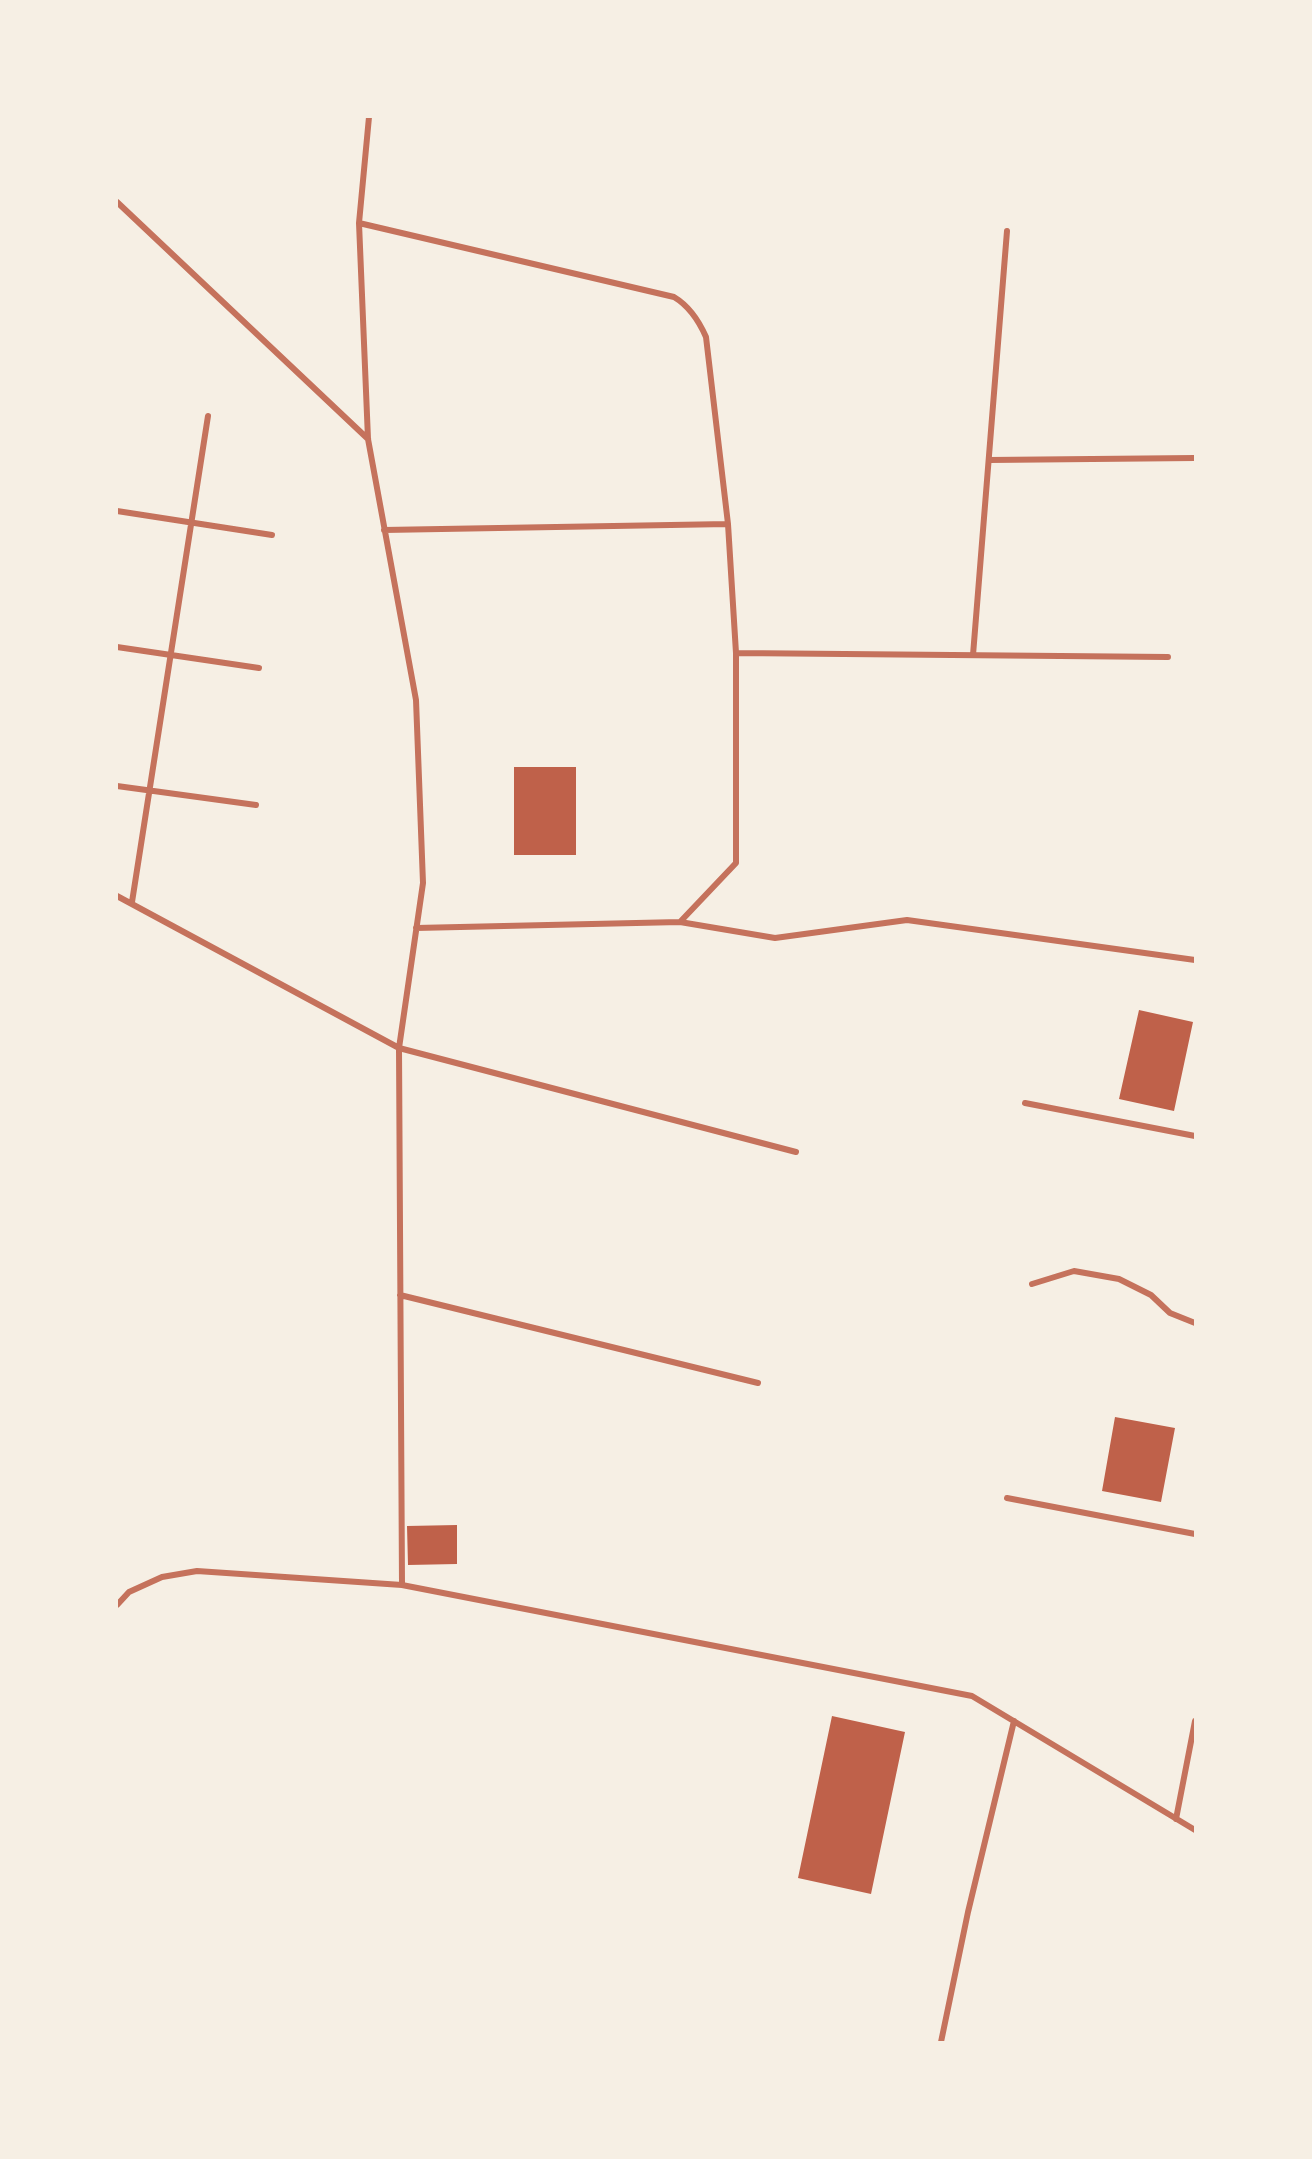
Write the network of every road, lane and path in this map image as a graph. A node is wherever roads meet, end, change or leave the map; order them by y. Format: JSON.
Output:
{"nodes":[{"id":1,"x":369,"y":117,"type":"edge"},
{"id":2,"x":117,"y":202,"type":"edge"},
{"id":3,"x":359,"y":223,"type":"junction"},
{"id":4,"x":1007,"y":231,"type":"dead end"},
{"id":5,"x":208,"y":416,"type":"dead end"},
{"id":6,"x":368,"y":439,"type":"junction"},
{"id":7,"x":1195,"y":458,"type":"edge"},
{"id":8,"x":988,"y":460,"type":"junction"},
{"id":9,"x":117,"y":512,"type":"edge"},
{"id":10,"x":191,"y":523,"type":"junction"},
{"id":11,"x":728,"y":524,"type":"junction"},
{"id":12,"x":384,"y":530,"type":"junction"},
{"id":13,"x":272,"y":535,"type":"dead end"},
{"id":14,"x":117,"y":647,"type":"edge"},
{"id":15,"x":736,"y":653,"type":"junction"},
{"id":16,"x":171,"y":655,"type":"junction"},
{"id":17,"x":973,"y":656,"type":"junction"},
{"id":18,"x":1168,"y":657,"type":"dead end"},
{"id":19,"x":259,"y":668,"type":"dead end"},
{"id":20,"x":117,"y":786,"type":"edge"},
{"id":21,"x":150,"y":790,"type":"junction"},
{"id":22,"x":256,"y":805,"type":"dead end"},
{"id":23,"x":117,"y":896,"type":"edge"},
{"id":24,"x":132,"y":902,"type":"junction"},
{"id":25,"x":680,"y":922,"type":"junction"},
{"id":26,"x":416,"y":928,"type":"junction"},
{"id":27,"x":1195,"y":960,"type":"edge"},
{"id":28,"x":399,"y":1048,"type":"junction"},
{"id":29,"x":1025,"y":1103,"type":"dead end"},
{"id":30,"x":1195,"y":1136,"type":"edge"},
{"id":31,"x":796,"y":1152,"type":"dead end"},
{"id":32,"x":1032,"y":1284,"type":"dead end"},
{"id":33,"x":400,"y":1295,"type":"junction"},
{"id":34,"x":1195,"y":1323,"type":"edge"},
{"id":35,"x":758,"y":1383,"type":"dead end"},
{"id":36,"x":1007,"y":1498,"type":"dead end"},
{"id":37,"x":1195,"y":1534,"type":"edge"},
{"id":38,"x":402,"y":1585,"type":"junction"},
{"id":39,"x":117,"y":1605,"type":"edge"},
{"id":40,"x":1014,"y":1721,"type":"junction"},
{"id":41,"x":1195,"y":1721,"type":"edge"},
{"id":42,"x":1176,"y":1819,"type":"junction"},
{"id":43,"x":1195,"y":1830,"type":"edge"},
{"id":44,"x":941,"y":2042,"type":"edge"}],
"edges":[{"from":1,"to":3,"type":"street"},
{"from":2,"to":6,"type":"street"},
{"from":3,"to":6,"type":"street"},
{"from":3,"to":11,"type":"street"},
{"from":4,"to":8,"type":"street"},
{"from":5,"to":10,"type":"street"},
{"from":6,"to":12,"type":"street"},
{"from":7,"to":8,"type":"street"},
{"from":8,"to":17,"type":"street"},
{"from":9,"to":10,"type":"street"},
{"from":10,"to":13,"type":"street"},
{"from":10,"to":16,"type":"street"},
{"from":11,"to":12,"type":"street"},
{"from":11,"to":15,"type":"street"},
{"from":12,"to":26,"type":"street"},
{"from":14,"to":16,"type":"street"},
{"from":15,"to":17,"type":"street"},
{"from":15,"to":25,"type":"street"},
{"from":16,"to":19,"type":"street"},
{"from":16,"to":21,"type":"street"},
{"from":17,"to":18,"type":"street"},
{"from":20,"to":21,"type":"street"},
{"from":21,"to":22,"type":"street"},
{"from":21,"to":24,"type":"street"},
{"from":23,"to":24,"type":"street"},
{"from":24,"to":28,"type":"street"},
{"from":25,"to":26,"type":"street"},
{"from":25,"to":27,"type":"street"},
{"from":26,"to":28,"type":"street"},
{"from":28,"to":31,"type":"street"},
{"from":28,"to":33,"type":"street"},
{"from":29,"to":30,"type":"street"},
{"from":32,"to":34,"type":"street"},
{"from":33,"to":35,"type":"street"},
{"from":33,"to":38,"type":"street"},
{"from":36,"to":37,"type":"street"},
{"from":38,"to":39,"type":"street"},
{"from":38,"to":40,"type":"street"},
{"from":40,"to":42,"type":"street"},
{"from":40,"to":44,"type":"street"},
{"from":41,"to":42,"type":"street"},
{"from":42,"to":43,"type":"street"}]}
